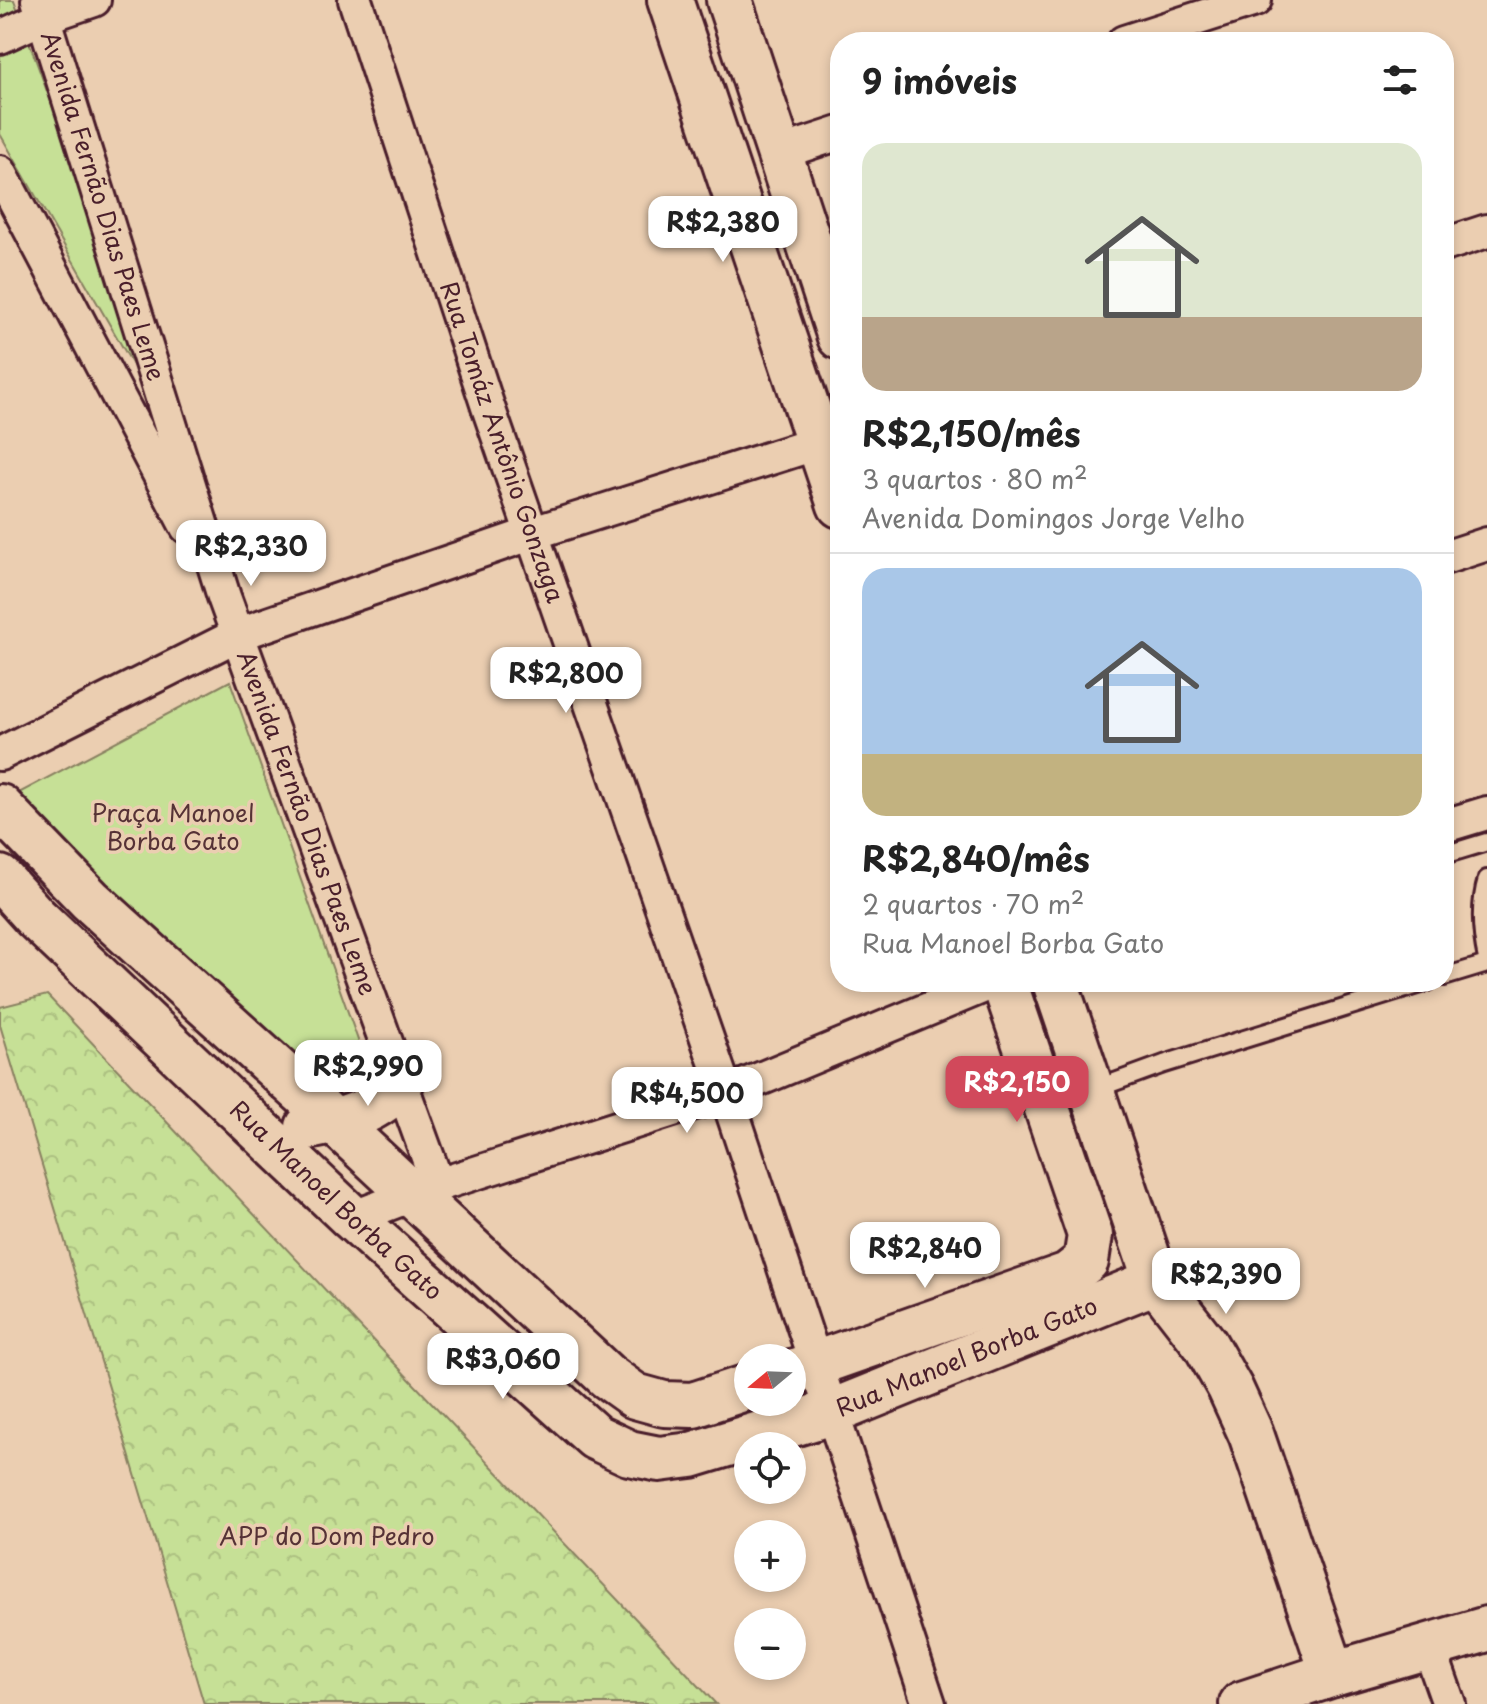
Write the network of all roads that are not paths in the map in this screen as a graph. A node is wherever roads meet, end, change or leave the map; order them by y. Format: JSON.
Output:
{"nodes":[{"id":1,"x":94,"y":0,"type":"edge"},
{"id":2,"x":355,"y":0,"type":"edge"},
{"id":3,"x":670,"y":0,"type":"edge"},
{"id":4,"x":729,"y":0,"type":"edge"},
{"id":5,"x":1255,"y":0,"type":"edge"},
{"id":6,"x":41,"y":9,"type":"edge"},
{"id":7,"x":1155,"y":32,"type":"edge"},
{"id":8,"x":0,"y":37,"type":"edge"},
{"id":9,"x":830,"y":136,"type":"edge"},
{"id":10,"x":779,"y":153,"type":"junction"},
{"id":11,"x":0,"y":172,"type":"edge"},
{"id":12,"x":1487,"y":231,"type":"edge"},
{"id":13,"x":1454,"y":242,"type":"edge"},
{"id":14,"x":830,"y":307,"type":"edge"},
{"id":15,"x":829,"y":439,"type":"edge"},
{"id":16,"x":533,"y":533,"type":"junction"},
{"id":17,"x":1487,"y":544,"type":"edge"},
{"id":18,"x":1454,"y":555,"type":"edge"},
{"id":19,"x":224,"y":597,"type":"junction"},
{"id":20,"x":239,"y":634,"type":"junction"},
{"id":21,"x":0,"y":754,"type":"edge"},
{"id":22,"x":0,"y":807,"type":"edge"},
{"id":23,"x":1487,"y":813,"type":"edge"},
{"id":24,"x":1454,"y":823,"type":"edge"},
{"id":25,"x":1487,"y":842,"type":"edge"},
{"id":26,"x":1454,"y":852,"type":"edge"},
{"id":27,"x":0,"y":878,"type":"edge"},
{"id":28,"x":1487,"y":879,"type":"edge"},
{"id":29,"x":90,"y":900,"type":"junction"},
{"id":30,"x":1484,"y":911,"type":"edge"},
{"id":31,"x":18,"y":923,"type":"edge"},
{"id":32,"x":1487,"y":961,"type":"edge"},
{"id":33,"x":1454,"y":973,"type":"edge"},
{"id":34,"x":970,"y":992,"type":"edge"},
{"id":35,"x":1007,"y":992,"type":"edge"},
{"id":36,"x":1058,"y":992,"type":"edge"},
{"id":37,"x":1396,"y":992,"type":"edge"},
{"id":38,"x":401,"y":1083,"type":"junction"},
{"id":39,"x":1092,"y":1090,"type":"junction"},
{"id":40,"x":726,"y":1093,"type":"junction"},
{"id":41,"x":1047,"y":1107,"type":"junction"},
{"id":42,"x":334,"y":1122,"type":"junction"},
{"id":43,"x":262,"y":1134,"type":"junction"},
{"id":44,"x":425,"y":1190,"type":"junction"},
{"id":45,"x":352,"y":1218,"type":"junction"},
{"id":46,"x":1156,"y":1281,"type":"junction"},
{"id":47,"x":797,"y":1344,"type":"edge"},
{"id":48,"x":806,"y":1368,"type":"edge"},
{"id":49,"x":806,"y":1372,"type":"edge"},
{"id":50,"x":734,"y":1392,"type":"edge"},
{"id":51,"x":832,"y":1412,"type":"junction"},
{"id":52,"x":1487,"y":1629,"type":"edge"},
{"id":53,"x":1429,"y":1647,"type":"junction"},
{"id":54,"x":1333,"y":1674,"type":"junction"},
{"id":55,"x":929,"y":1704,"type":"edge"},
{"id":56,"x":1242,"y":1704,"type":"edge"},
{"id":57,"x":1449,"y":1704,"type":"edge"}],
"edges":[{"from":1,"to":6,"type":"street"},
{"from":2,"to":16,"type":"street","name":"Rua Tomáz Antônio Gonzaga"},
{"from":3,"to":15,"type":"street"},
{"from":4,"to":10,"type":"street"},
{"from":5,"to":7,"type":"street"},
{"from":6,"to":8,"type":"street"},
{"from":6,"to":19,"type":"street","name":"Avenida Fernão Dias Paes Leme"},
{"from":9,"to":10,"type":"street"},
{"from":10,"to":14,"type":"street"},
{"from":11,"to":19,"type":"street","name":"Avenida Fernão Dias Paes Leme"},
{"from":12,"to":13,"type":"street"},
{"from":15,"to":16,"type":"street"},
{"from":16,"to":20,"type":"street"},
{"from":16,"to":40,"type":"street","name":"Rua Tomáz Antônio Gonzaga"},
{"from":17,"to":18,"type":"street"},
{"from":19,"to":20,"type":"street","name":"Avenida Fernão Dias Paes Leme"},
{"from":20,"to":21,"type":"street"},
{"from":20,"to":38,"type":"street","name":"Avenida Fernão Dias Paes Leme"},
{"from":22,"to":29,"type":"street"},
{"from":23,"to":24,"type":"street"},
{"from":25,"to":26,"type":"lane"},
{"from":27,"to":31,"type":"street","name":"Rua Manoel Borba Gato"},
{"from":28,"to":30,"type":"lane"},
{"from":29,"to":31,"type":"street"},
{"from":29,"to":42,"type":"street"},
{"from":30,"to":32,"type":"lane"},
{"from":31,"to":43,"type":"street","name":"Rua Manoel Borba Gato"},
{"from":32,"to":33,"type":"lane"},
{"from":34,"to":40,"type":"street"},
{"from":35,"to":41,"type":"street"},
{"from":36,"to":39,"type":"street"},
{"from":37,"to":39,"type":"lane"},
{"from":38,"to":42,"type":"street"},
{"from":38,"to":44,"type":"street","name":"Avenida Fernão Dias Paes Leme"},
{"from":39,"to":41,"type":"lane"},
{"from":39,"to":46,"type":"street"},
{"from":40,"to":44,"type":"street"},
{"from":40,"to":47,"type":"street","name":"Rua Tomáz Antônio Gonzaga"},
{"from":41,"to":48,"type":"street","name":"Rua Manoel Borba Gato"},
{"from":42,"to":43,"type":"street"},
{"from":42,"to":44,"type":"street"},
{"from":43,"to":45,"type":"street","name":"Rua Manoel Borba Gato"},
{"from":44,"to":45,"type":"street"},
{"from":44,"to":50,"type":"street"},
{"from":45,"to":51,"type":"street","name":"Rua Manoel Borba Gato"},
{"from":46,"to":51,"type":"street","name":"Rua Manoel Borba Gato"},
{"from":46,"to":54,"type":"street"},
{"from":49,"to":51,"type":"street","name":"Rua Tomáz Antônio Gonzaga"},
{"from":51,"to":55,"type":"street","name":"Rua Tomáz Antônio Gonzaga"},
{"from":52,"to":53,"type":"street"},
{"from":53,"to":54,"type":"street"},
{"from":53,"to":57,"type":"street"},
{"from":54,"to":56,"type":"street"}]}
